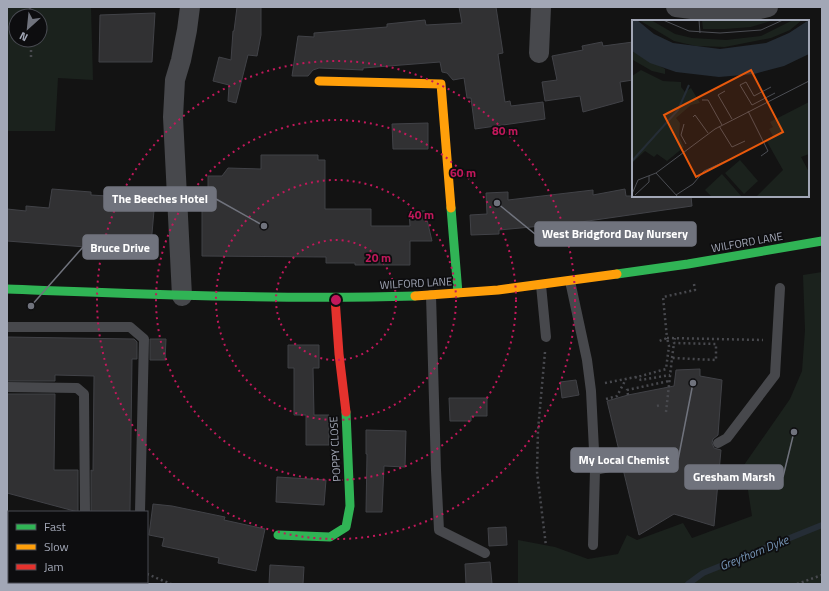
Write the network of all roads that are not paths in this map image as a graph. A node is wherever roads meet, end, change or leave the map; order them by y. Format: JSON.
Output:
{"nodes":[{"id":1,"x":190,"y":7,"type":"edge"},
{"id":2,"x":541,"y":7,"type":"edge"},
{"id":3,"x":676,"y":7,"type":"edge"},
{"id":4,"x":768,"y":7,"type":"edge"},
{"id":5,"x":539,"y":53,"type":"dead end"},
{"id":6,"x":319,"y":81,"type":"dead end"},
{"id":7,"x":822,"y":242,"type":"edge"},
{"id":8,"x":570,"y":281,"type":"junction"},
{"id":9,"x":541,"y":285,"type":"junction"},
{"id":10,"x":780,"y":288,"type":"dead end"},
{"id":11,"x":7,"y":289,"type":"edge"},
{"id":12,"x":458,"y":293,"type":"junction"},
{"id":13,"x":431,"y":295,"type":"junction"},
{"id":14,"x":182,"y":296,"type":"junction"},
{"id":15,"x":335,"y":298,"type":"junction"},
{"id":16,"x":7,"y":327,"type":"edge"},
{"id":17,"x":546,"y":338,"type":"road end"},
{"id":18,"x":7,"y":387,"type":"edge"},
{"id":19,"x":718,"y":443,"type":"dead end"},
{"id":20,"x":618,"y":465,"type":"dead end"},
{"id":21,"x":595,"y":470,"type":"junction"},
{"id":22,"x":85,"y":511,"type":"edge"},
{"id":23,"x":140,"y":511,"type":"edge"},
{"id":24,"x":278,"y":535,"type":"dead end"},
{"id":25,"x":593,"y":545,"type":"dead end"},
{"id":26,"x":485,"y":553,"type":"dead end"}],
"edges":[{"from":1,"to":14,"type":"street"},
{"from":2,"to":5,"type":"street"},
{"from":3,"to":4,"type":"street"},
{"from":6,"to":12,"type":"main road"},
{"from":7,"to":8,"type":"main road","name":"WILFORD LANE"},
{"from":8,"to":9,"type":"main road","name":"WILFORD LANE"},
{"from":8,"to":21,"type":"lane"},
{"from":9,"to":12,"type":"main road","name":"WILFORD LANE"},
{"from":9,"to":17,"type":"lane"},
{"from":10,"to":19,"type":"lane"},
{"from":11,"to":14,"type":"main road","name":"WILFORD LANE"},
{"from":12,"to":13,"type":"main road","name":"WILFORD LANE"},
{"from":13,"to":15,"type":"main road","name":"WILFORD LANE"},
{"from":13,"to":26,"type":"lane"},
{"from":14,"to":15,"type":"main road","name":"WILFORD LANE"},
{"from":15,"to":24,"type":"main road","name":"POPPY CLOSE"},
{"from":16,"to":23,"type":"lane"},
{"from":18,"to":22,"type":"lane"},
{"from":20,"to":21,"type":"lane"},
{"from":21,"to":25,"type":"lane"}]}
